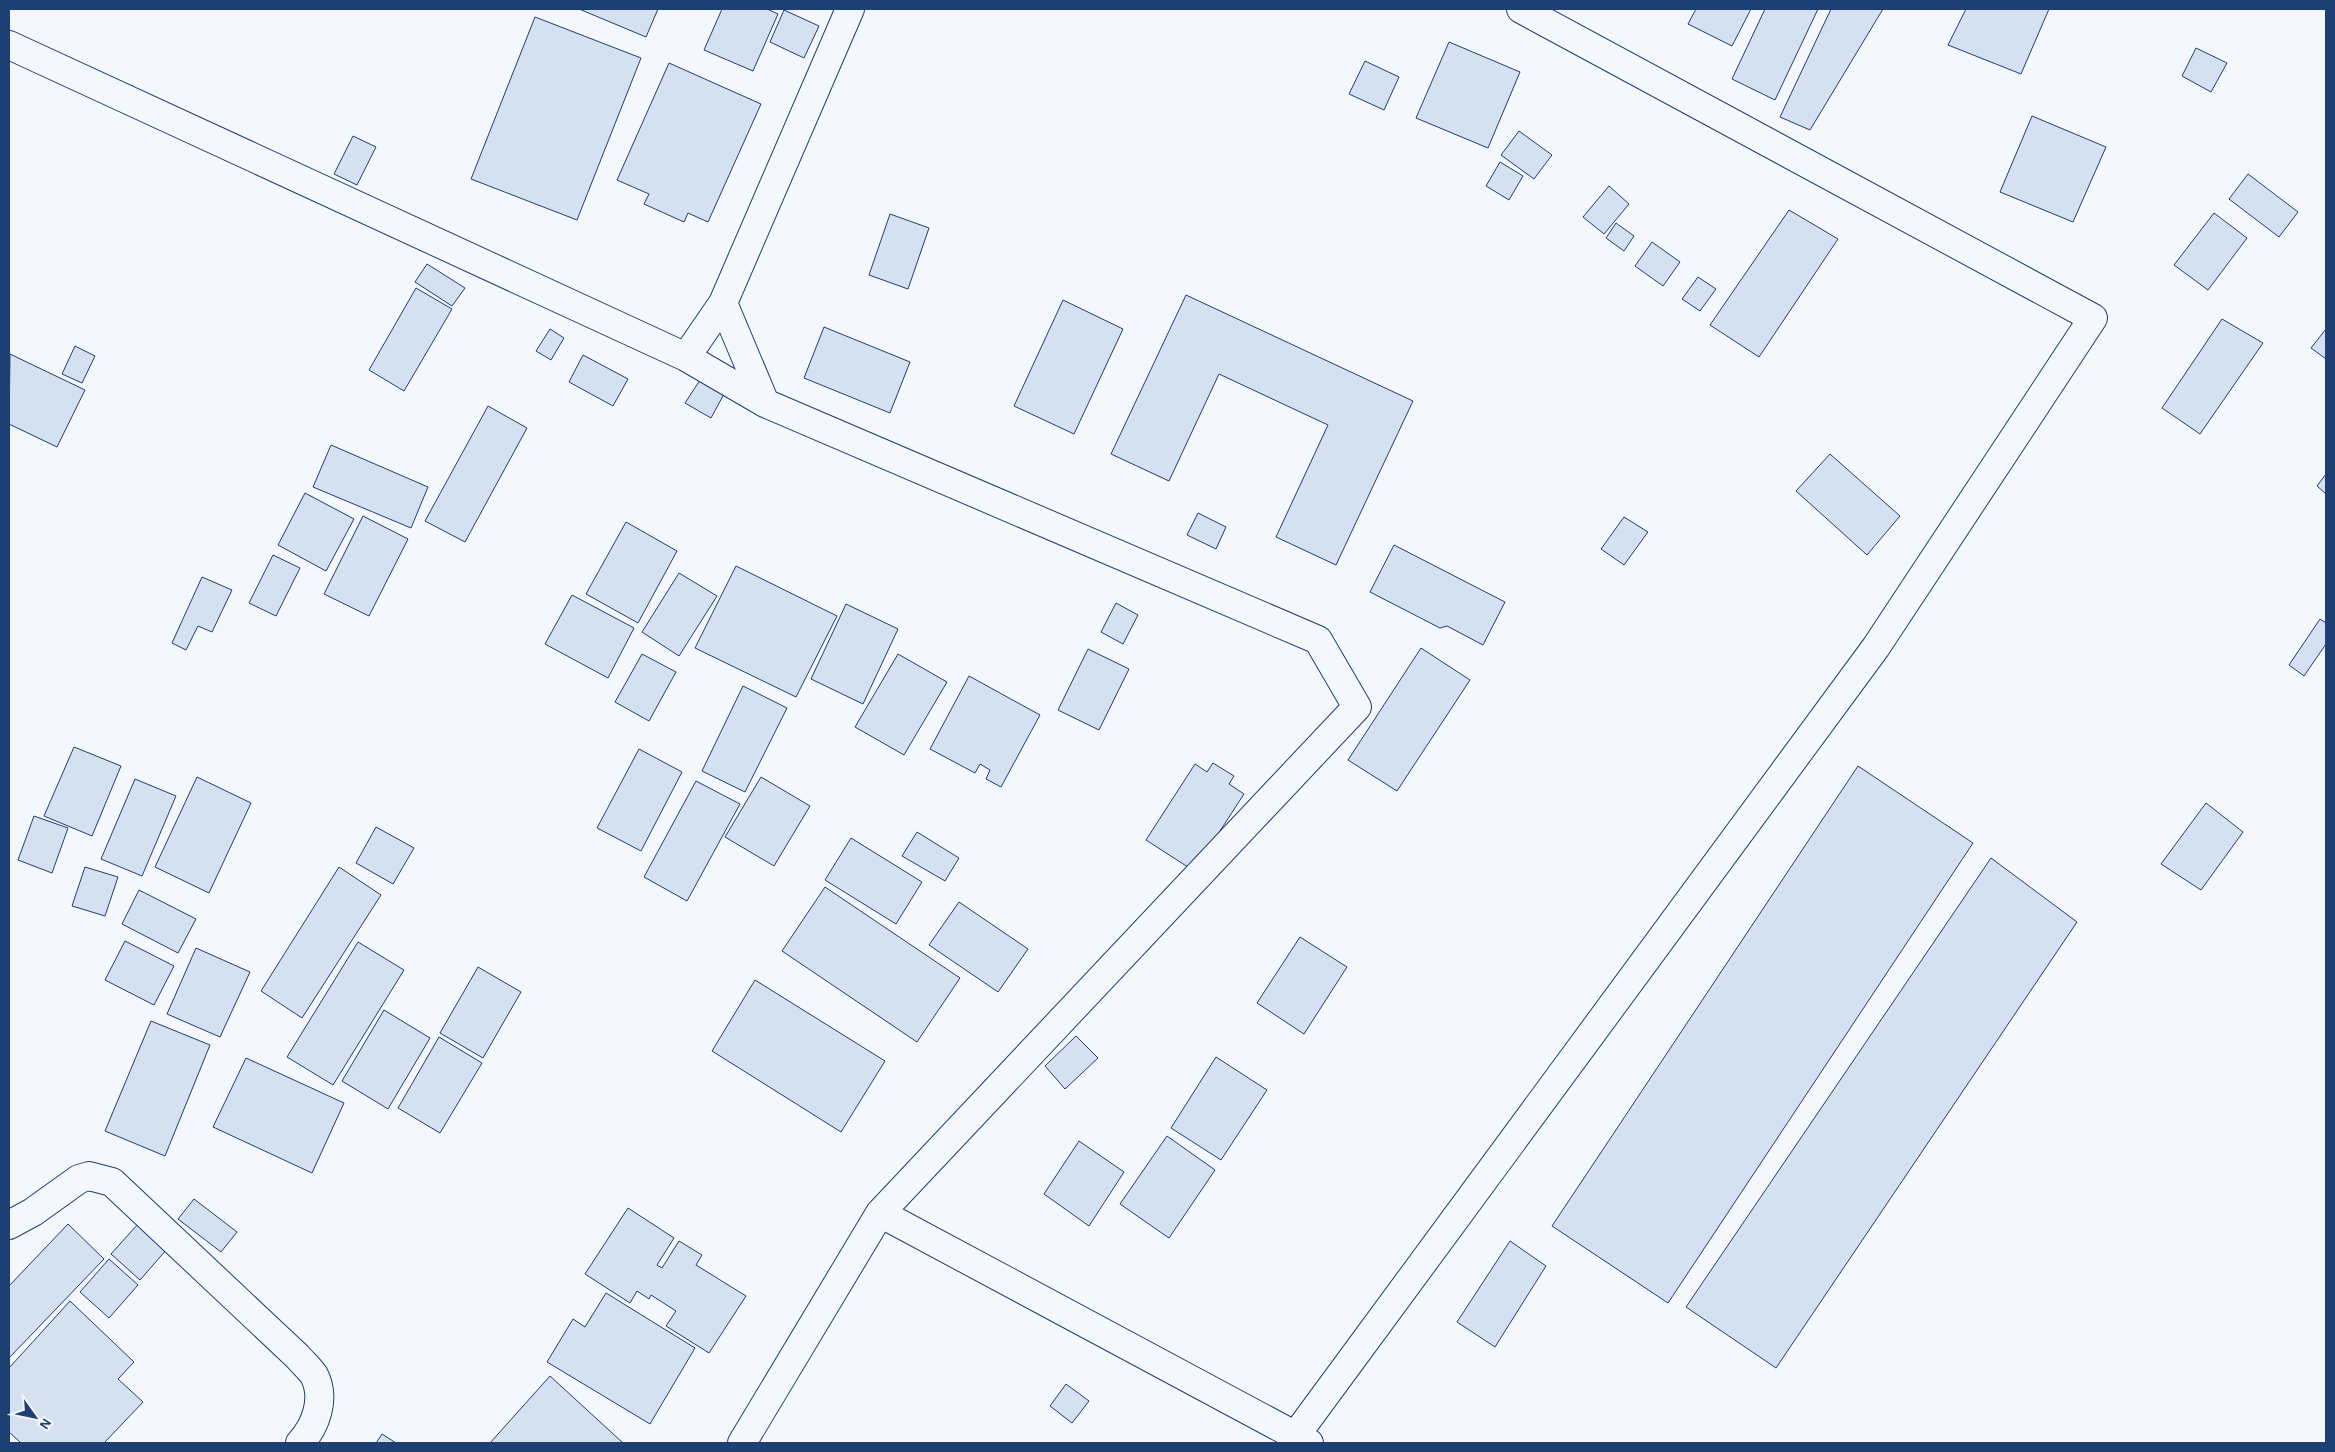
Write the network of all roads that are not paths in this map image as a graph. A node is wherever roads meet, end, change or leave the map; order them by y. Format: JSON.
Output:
{"nodes":[{"id":1,"x":850,"y":9,"type":"edge"},
{"id":2,"x":1521,"y":9,"type":"edge"},
{"id":3,"x":9,"y":44,"type":"edge"},
{"id":4,"x":723,"y":303,"type":"junction"},
{"id":5,"x":686,"y":357,"type":"junction"},
{"id":6,"x":765,"y":403,"type":"junction"},
{"id":7,"x":880,"y":1213,"type":"junction"},
{"id":8,"x":9,"y":1224,"type":"edge"},
{"id":9,"x":1303,"y":1439,"type":"edge"},
{"id":10,"x":300,"y":1443,"type":"edge"},
{"id":11,"x":742,"y":1443,"type":"edge"}],
"edges":[{"from":1,"to":4,"type":"street"},
{"from":2,"to":9,"type":"street"},
{"from":3,"to":5,"type":"street"},
{"from":4,"to":5,"type":"street"},
{"from":4,"to":6,"type":"street"},
{"from":5,"to":6,"type":"street"},
{"from":6,"to":7,"type":"street"},
{"from":7,"to":9,"type":"street"},
{"from":7,"to":11,"type":"street"},
{"from":8,"to":10,"type":"street"}]}
